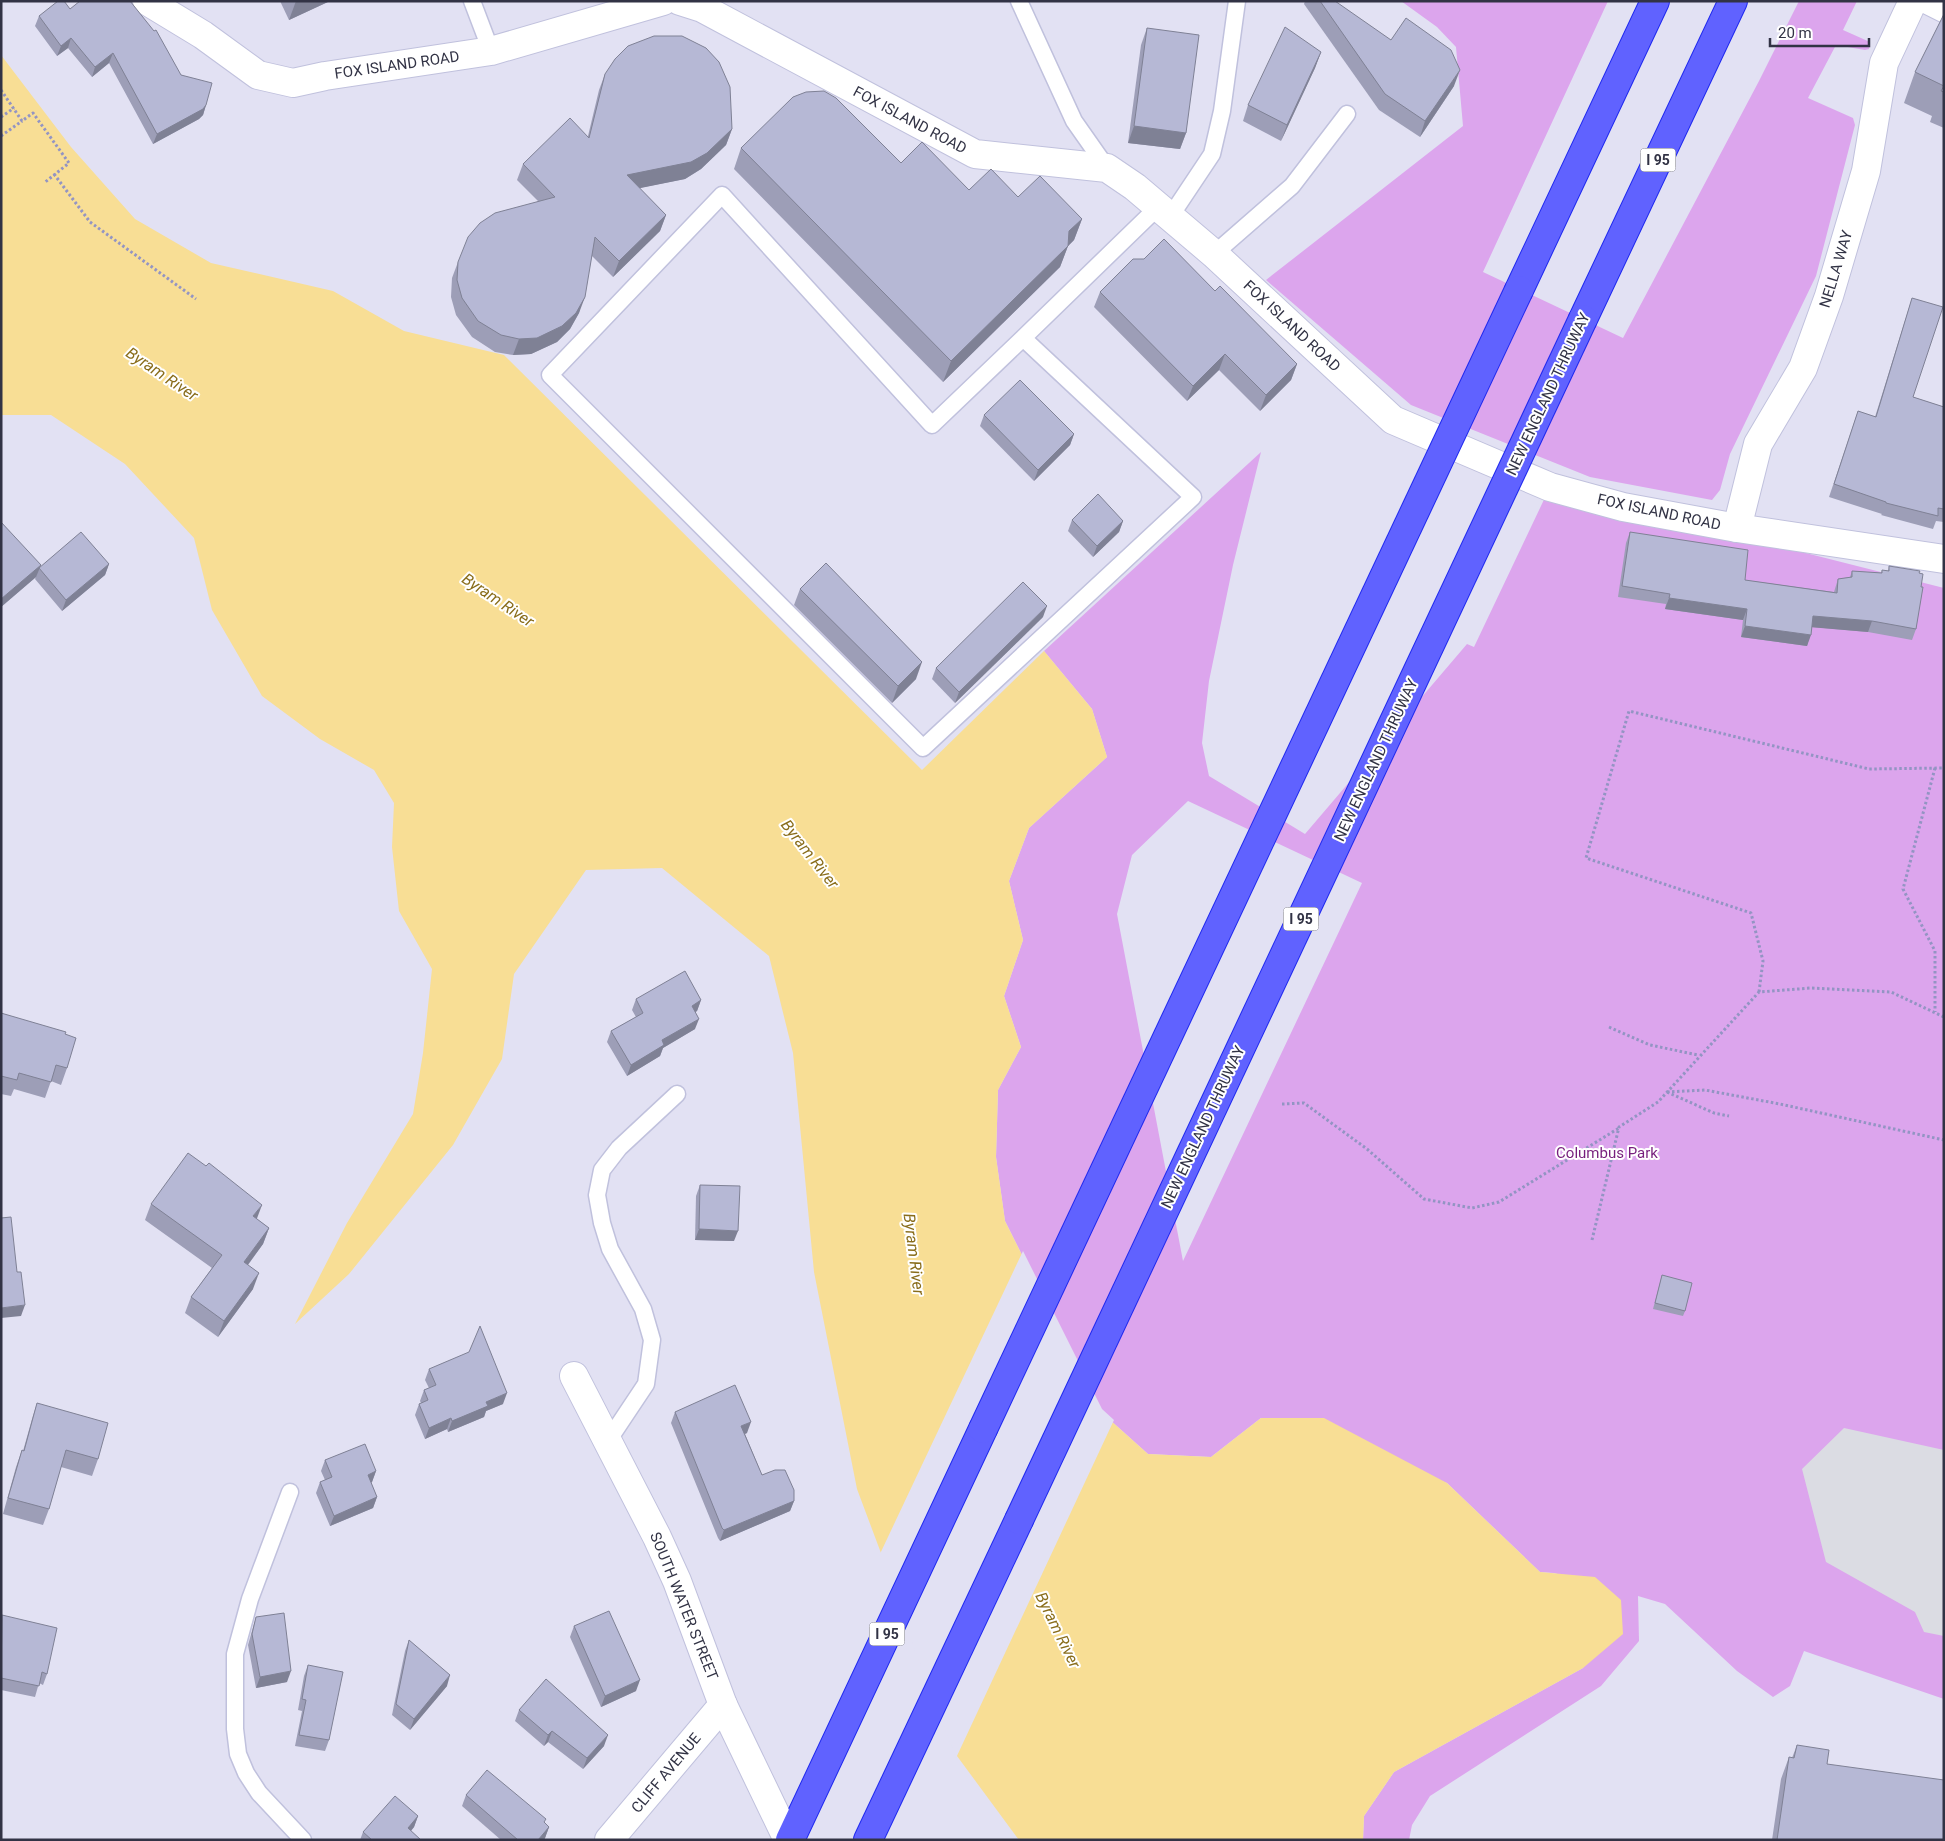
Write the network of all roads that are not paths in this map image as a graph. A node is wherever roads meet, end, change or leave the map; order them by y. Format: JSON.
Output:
{"nodes":[{"id":1,"x":147,"y":1,"type":"edge"},
{"id":2,"x":472,"y":1,"type":"edge"},
{"id":3,"x":663,"y":1,"type":"edge"},
{"id":4,"x":680,"y":1,"type":"edge"},
{"id":5,"x":1019,"y":1,"type":"edge"},
{"id":6,"x":1237,"y":1,"type":"edge"},
{"id":7,"x":1655,"y":1,"type":"edge"},
{"id":8,"x":1733,"y":1,"type":"edge"},
{"id":9,"x":1912,"y":1,"type":"edge"},
{"id":10,"x":1930,"y":1,"type":"edge"},
{"id":11,"x":1944,"y":8,"type":"edge"},
{"id":12,"x":491,"y":51,"type":"junction"},
{"id":13,"x":1348,"y":114,"type":"dead end"},
{"id":14,"x":1107,"y":168,"type":"junction"},
{"id":15,"x":1164,"y":212,"type":"junction"},
{"id":16,"x":1214,"y":254,"type":"junction"},
{"id":17,"x":1023,"y":338,"type":"junction"},
{"id":18,"x":1737,"y":528,"type":"junction"},
{"id":19,"x":1944,"y":559,"type":"edge"},
{"id":20,"x":677,"y":1094,"type":"dead end"},
{"id":21,"x":574,"y":1376,"type":"dead end"},
{"id":22,"x":608,"y":1441,"type":"junction"},
{"id":23,"x":290,"y":1492,"type":"dead end"},
{"id":24,"x":723,"y":1705,"type":"junction"},
{"id":25,"x":303,"y":1840,"type":"edge"},
{"id":26,"x":609,"y":1840,"type":"edge"},
{"id":27,"x":789,"y":1840,"type":"edge"},
{"id":28,"x":868,"y":1840,"type":"edge"}],
"edges":[{"from":1,"to":12,"type":"street","name":"FOX ISLAND ROAD"},
{"from":2,"to":12,"type":"lane"},
{"from":3,"to":12,"type":"street","name":"FOX ISLAND ROAD"},
{"from":4,"to":14,"type":"street","name":"FOX ISLAND ROAD"},
{"from":5,"to":14,"type":"lane"},
{"from":6,"to":15,"type":"lane"},
{"from":7,"to":27,"type":"highway","number":"I 95","bridge":true},
{"from":8,"to":28,"type":"highway","name":"NEW ENGLAND THRUWAY","number":"I 95","bridge":true},
{"from":9,"to":18,"type":"street","name":"NELLA WAY"},
{"from":10,"to":11,"type":"street"},
{"from":13,"to":16,"type":"lane"},
{"from":14,"to":15,"type":"street","name":"FOX ISLAND ROAD"},
{"from":15,"to":16,"type":"street","name":"FOX ISLAND ROAD"},
{"from":15,"to":17,"type":"lane"},
{"from":16,"to":18,"type":"street","name":"FOX ISLAND ROAD"},
{"from":17,"to":17,"type":"lane"},
{"from":18,"to":19,"type":"street","name":"FOX ISLAND ROAD"},
{"from":20,"to":22,"type":"lane"},
{"from":21,"to":22,"type":"street","name":"SOUTH WATER STREET"},
{"from":22,"to":24,"type":"street","name":"SOUTH WATER STREET"},
{"from":23,"to":25,"type":"lane"},
{"from":24,"to":26,"type":"street","name":"CLIFF AVENUE"},
{"from":24,"to":27,"type":"street","name":"SOUTH WATER STREET"}]}
